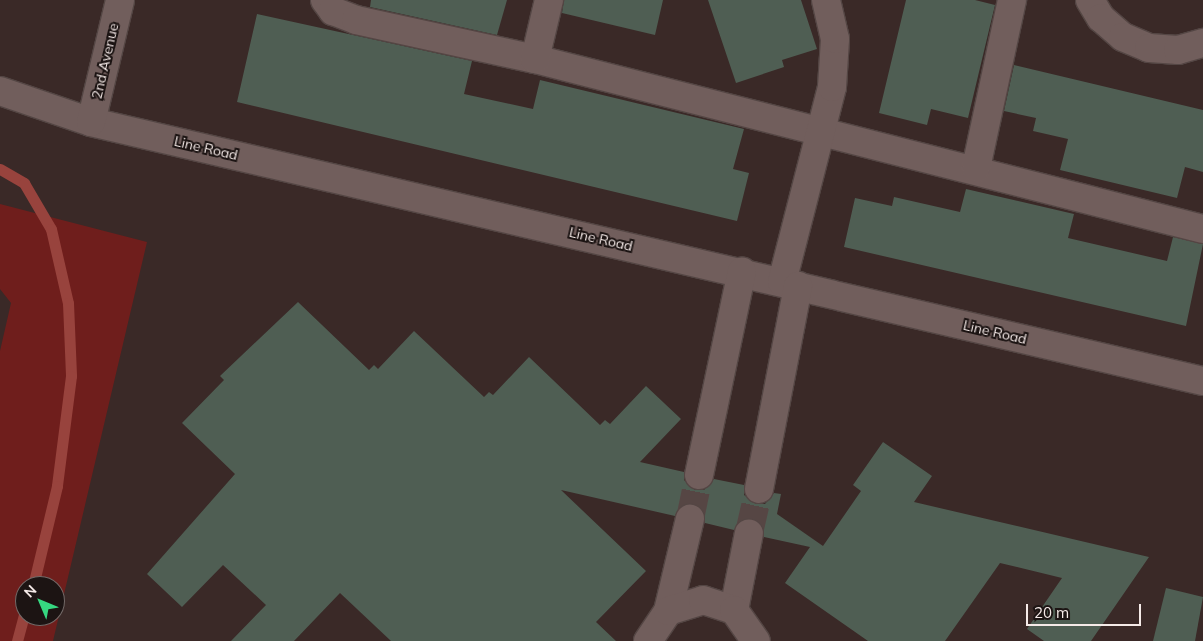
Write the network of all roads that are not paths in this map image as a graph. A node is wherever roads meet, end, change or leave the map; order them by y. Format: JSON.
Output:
{"nodes":[{"id":1,"x":120,"y":0,"type":"edge"},
{"id":2,"x":325,"y":0,"type":"edge"},
{"id":3,"x":549,"y":0,"type":"edge"},
{"id":4,"x":826,"y":0,"type":"edge"},
{"id":5,"x":1012,"y":0,"type":"edge"},
{"id":6,"x":1090,"y":0,"type":"edge"},
{"id":7,"x":1203,"y":43,"type":"edge"},
{"id":8,"x":535,"y":59,"type":"junction"},
{"id":9,"x":6,"y":92,"type":"edge"},
{"id":10,"x":91,"y":122,"type":"junction"},
{"id":11,"x":818,"y":130,"type":"junction"},
{"id":12,"x":976,"y":168,"type":"junction"},
{"id":13,"x":1203,"y":229,"type":"edge"},
{"id":14,"x":742,"y":271,"type":"junction"},
{"id":15,"x":790,"y":284,"type":"junction"},
{"id":16,"x":1203,"y":381,"type":"edge"},
{"id":17,"x":699,"y":475,"type":"tunnel mouth"},
{"id":18,"x":759,"y":489,"type":"tunnel mouth"},
{"id":19,"x":690,"y":519,"type":"tunnel mouth"},
{"id":20,"x":749,"y":533,"type":"tunnel mouth"},
{"id":21,"x":734,"y":610,"type":"junction"},
{"id":22,"x":668,"y":611,"type":"junction"},
{"id":23,"x":648,"y":641,"type":"edge"},
{"id":24,"x":756,"y":641,"type":"edge"}],
"edges":[{"from":1,"to":10,"type":"street","name":"2nd Avenue"},
{"from":2,"to":8,"type":"street"},
{"from":3,"to":8,"type":"street"},
{"from":4,"to":11,"type":"street"},
{"from":5,"to":12,"type":"street"},
{"from":6,"to":7,"type":"street"},
{"from":8,"to":11,"type":"street"},
{"from":9,"to":10,"type":"street","name":"Line Road"},
{"from":10,"to":14,"type":"street","name":"Line Road"},
{"from":11,"to":12,"type":"street"},
{"from":11,"to":15,"type":"street"},
{"from":12,"to":13,"type":"street"},
{"from":14,"to":15,"type":"street","name":"Line Road"},
{"from":14,"to":17,"type":"street"},
{"from":15,"to":16,"type":"street","name":"Line Road"},
{"from":15,"to":18,"type":"street"},
{"from":19,"to":22,"type":"street"},
{"from":20,"to":21,"type":"street"},
{"from":21,"to":22,"type":"street"},
{"from":21,"to":24,"type":"street"},
{"from":22,"to":23,"type":"street"}]}
